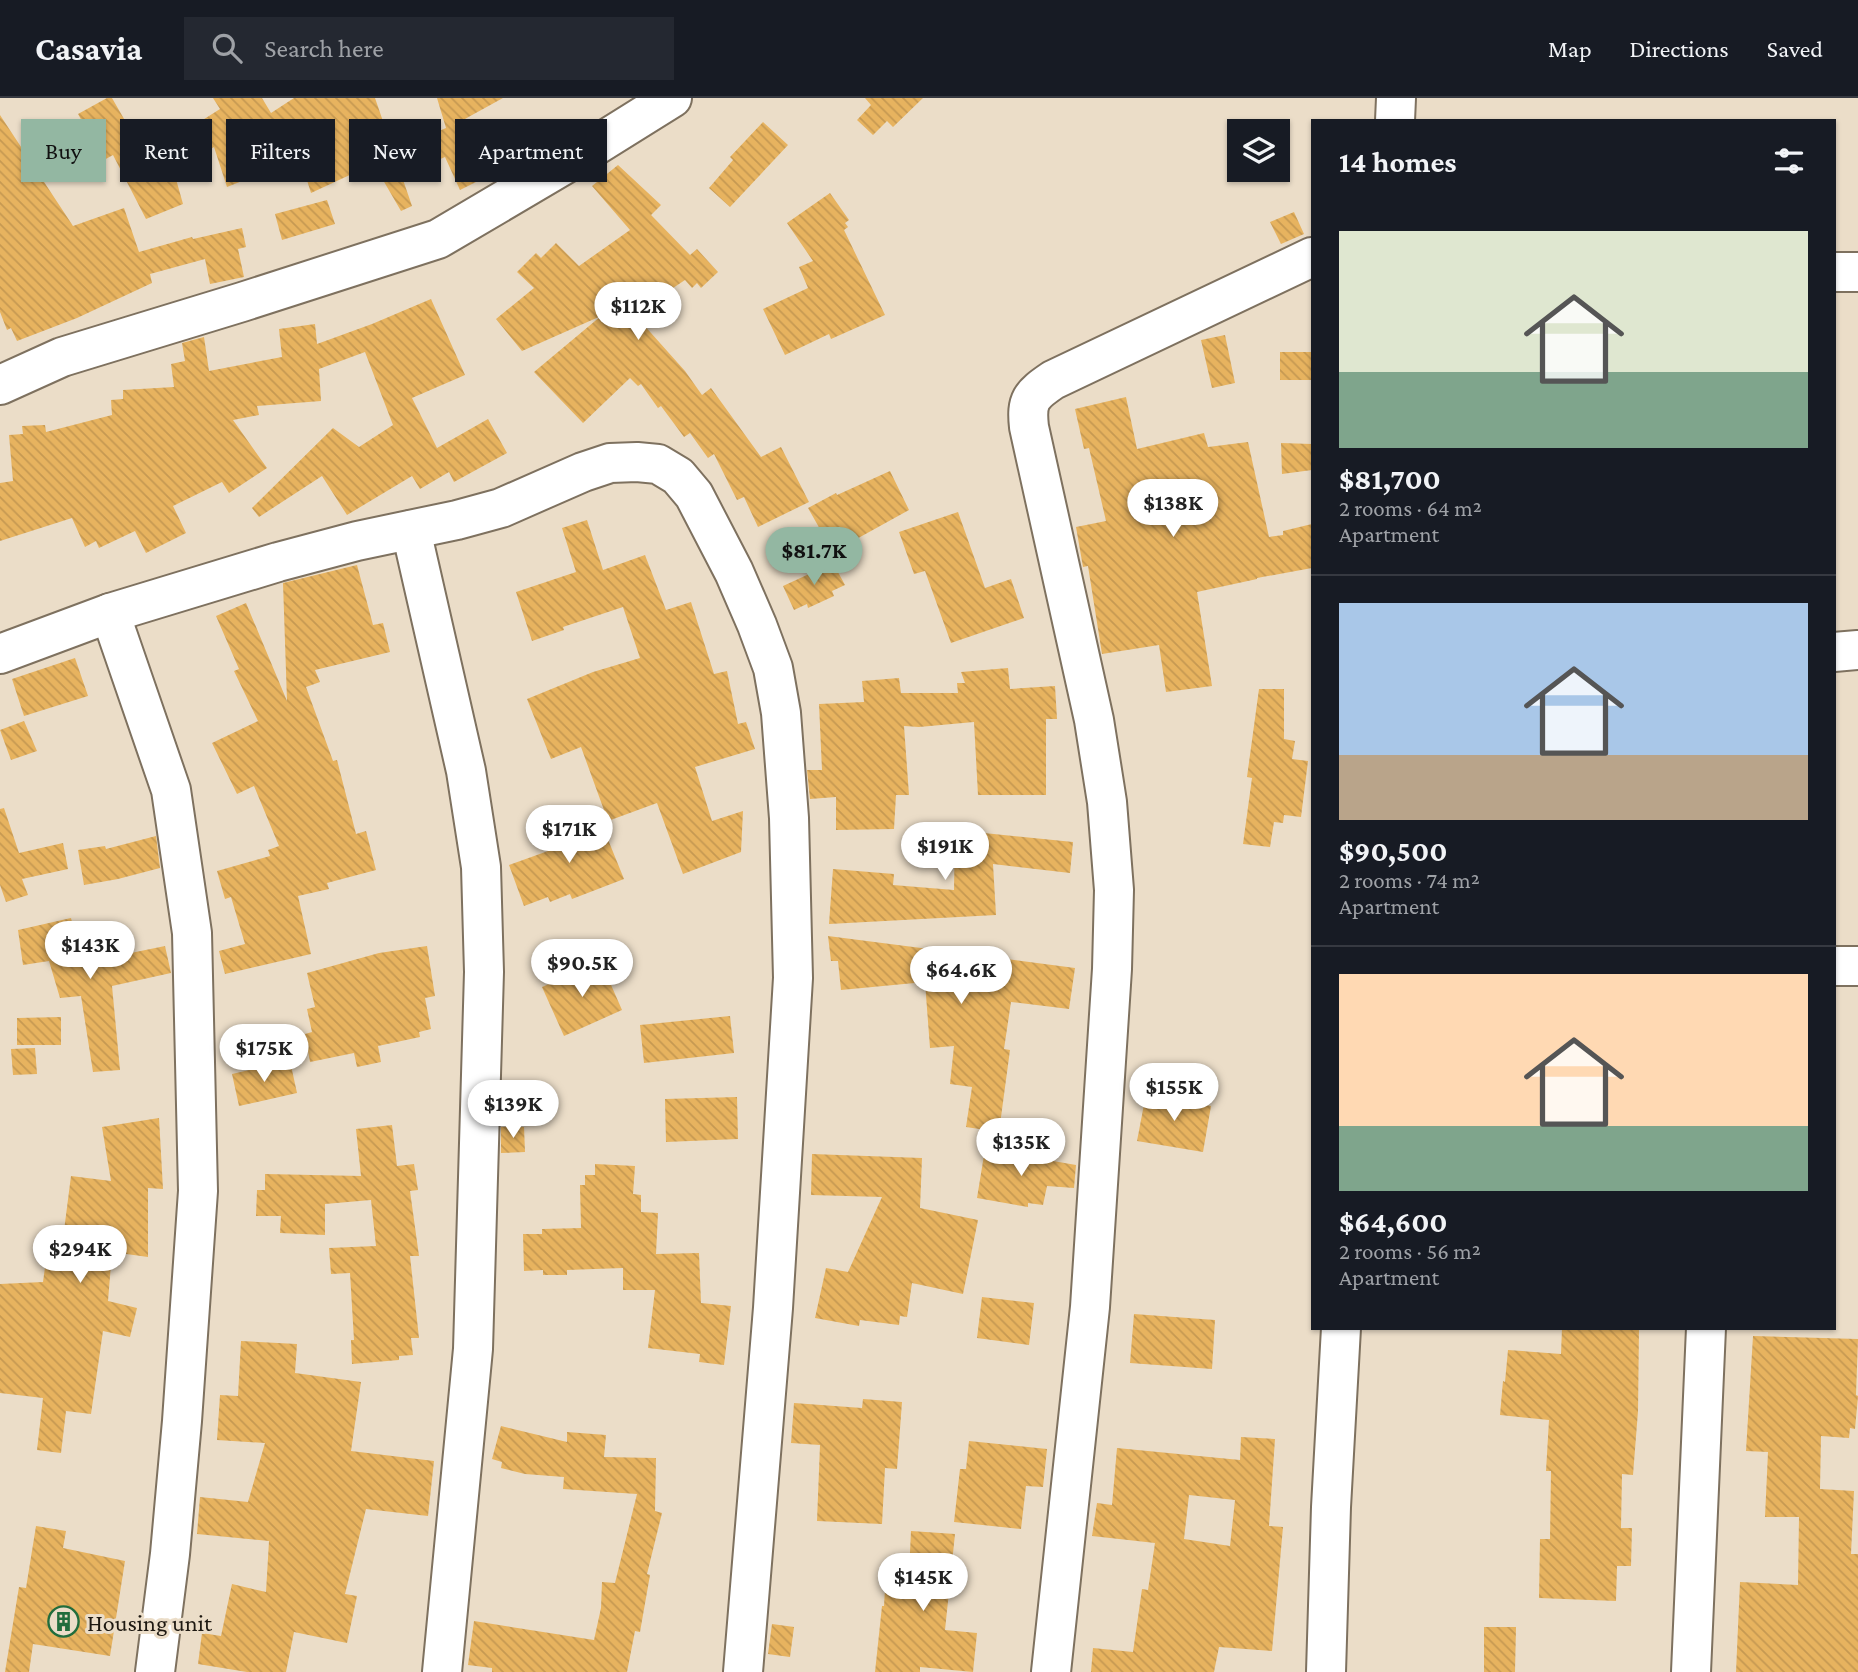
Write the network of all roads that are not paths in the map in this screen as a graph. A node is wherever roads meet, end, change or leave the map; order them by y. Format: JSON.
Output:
{"nodes":[{"id":1,"x":672,"y":98,"type":"edge"},
{"id":2,"x":1396,"y":98,"type":"edge"},
{"id":3,"x":1395,"y":119,"type":"edge"},
{"id":4,"x":1311,"y":257,"type":"edge"},
{"id":5,"x":1836,"y":272,"type":"edge"},
{"id":6,"x":1858,"y":272,"type":"edge"},
{"id":7,"x":0,"y":385,"type":"edge"},
{"id":8,"x":411,"y":530,"type":"junction"},
{"id":9,"x":110,"y":613,"type":"junction"},
{"id":10,"x":1858,"y":650,"type":"edge"},
{"id":11,"x":1836,"y":653,"type":"edge"},
{"id":12,"x":0,"y":654,"type":"edge"},
{"id":13,"x":1836,"y":966,"type":"edge"},
{"id":14,"x":1858,"y":966,"type":"edge"},
{"id":15,"x":1341,"y":1330,"type":"edge"},
{"id":16,"x":1706,"y":1330,"type":"edge"},
{"id":17,"x":155,"y":1672,"type":"edge"},
{"id":18,"x":442,"y":1672,"type":"edge"},
{"id":19,"x":743,"y":1672,"type":"edge"},
{"id":20,"x":1051,"y":1672,"type":"edge"},
{"id":21,"x":1326,"y":1672,"type":"edge"},
{"id":22,"x":1691,"y":1672,"type":"edge"}],
"edges":[{"from":1,"to":7,"type":"street"},
{"from":2,"to":3,"type":"street"},
{"from":4,"to":20,"type":"street"},
{"from":5,"to":6,"type":"street"},
{"from":8,"to":9,"type":"street"},
{"from":8,"to":18,"type":"street"},
{"from":8,"to":19,"type":"street"},
{"from":9,"to":12,"type":"street"},
{"from":9,"to":17,"type":"street"},
{"from":10,"to":11,"type":"street"},
{"from":13,"to":14,"type":"street"},
{"from":15,"to":21,"type":"street"},
{"from":16,"to":22,"type":"street"}]}
